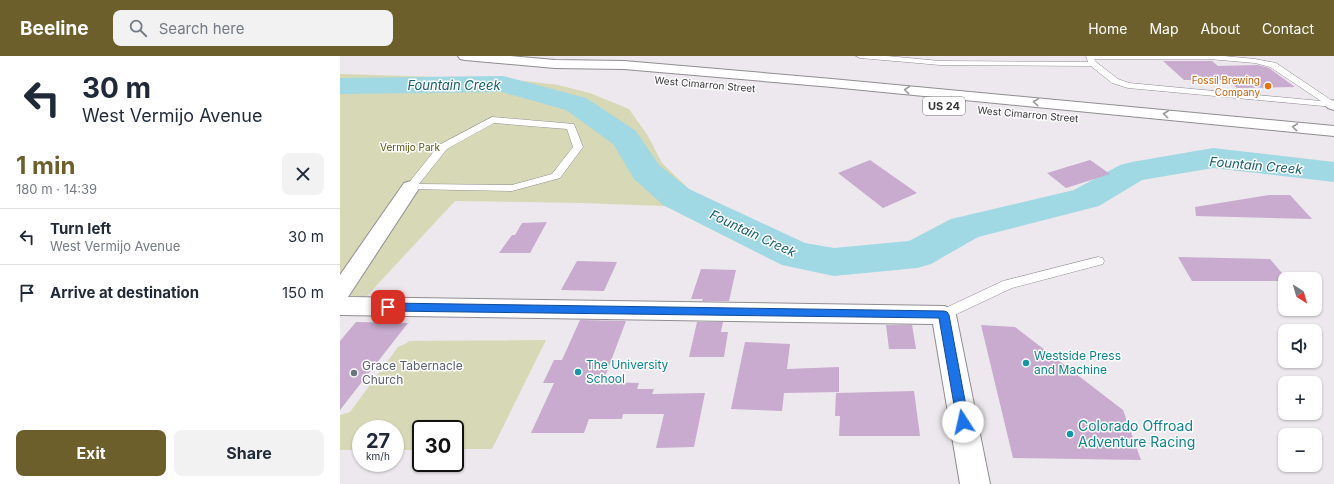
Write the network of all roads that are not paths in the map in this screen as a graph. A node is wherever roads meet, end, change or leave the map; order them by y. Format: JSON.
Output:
{"nodes":[{"id":1,"x":465,"y":56,"type":"edge"},
{"id":2,"x":860,"y":56,"type":"edge"},
{"id":3,"x":1232,"y":57,"type":"edge"},
{"id":4,"x":918,"y":59,"type":"edge"},
{"id":5,"x":1090,"y":59,"type":"edge"},
{"id":6,"x":555,"y":64,"type":"junction"},
{"id":7,"x":1333,"y":105,"type":"edge"},
{"id":8,"x":1334,"y":131,"type":"edge"},
{"id":9,"x":1334,"y":143,"type":"edge"},
{"id":10,"x":411,"y":187,"type":"junction"},
{"id":11,"x":1098,"y":261,"type":"dead end"},
{"id":12,"x":340,"y":292,"type":"edge"},
{"id":13,"x":340,"y":306,"type":"edge"},
{"id":14,"x":944,"y":315,"type":"junction"},
{"id":15,"x":974,"y":484,"type":"edge"}],
"edges":[{"from":1,"to":6,"type":"main road","name":"West Cimarron Street","number":"US 24"},
{"from":2,"to":4,"type":"lane"},
{"from":3,"to":5,"type":"lane"},
{"from":3,"to":7,"type":"lane"},
{"from":4,"to":5,"type":"lane"},
{"from":5,"to":7,"type":"lane"},
{"from":8,"to":6,"type":"main road","name":"West Cimarron Street","number":"US 24","one_way":true},
{"from":6,"to":9,"type":"main road","name":"West Cimarron Street","number":"US 24"},
{"from":10,"to":10,"type":"lane"},
{"from":10,"to":12,"type":"main road"},
{"from":11,"to":14,"type":"lane"},
{"from":13,"to":14,"type":"main road"},
{"from":14,"to":15,"type":"main road"}]}
